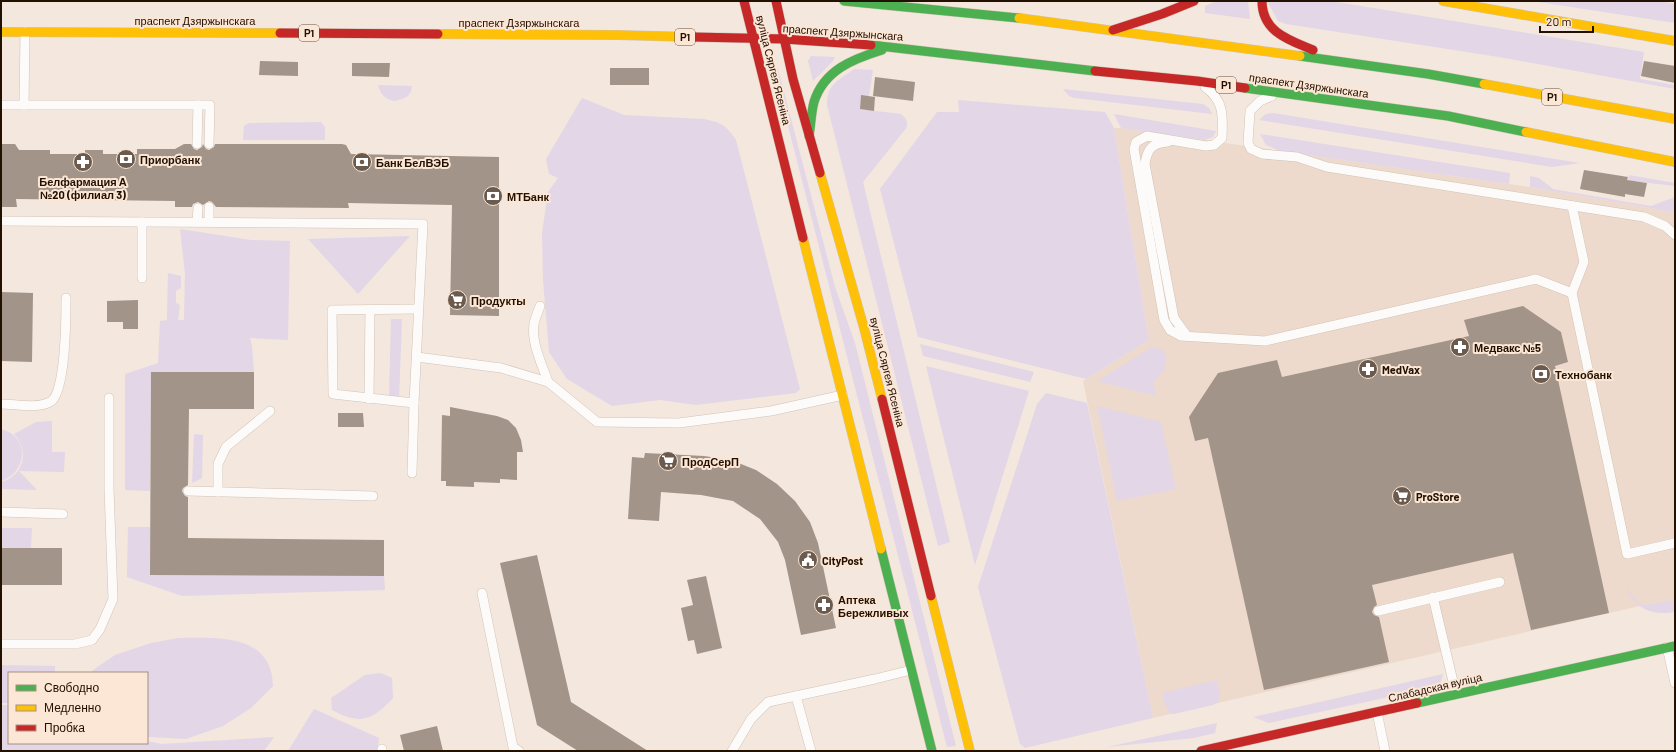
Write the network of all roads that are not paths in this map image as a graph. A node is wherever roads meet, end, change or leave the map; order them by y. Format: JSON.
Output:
{"nodes":[{"id":1,"x":744,"y":1,"type":"edge"},
{"id":2,"x":776,"y":1,"type":"edge"},
{"id":3,"x":844,"y":1,"type":"edge"},
{"id":4,"x":1194,"y":1,"type":"edge"},
{"id":5,"x":1262,"y":1,"type":"edge"},
{"id":6,"x":1443,"y":1,"type":"edge"},
{"id":7,"x":1114,"y":30,"type":"junction"},
{"id":8,"x":1,"y":32,"type":"edge"},
{"id":9,"x":25,"y":32,"type":"junction"},
{"id":10,"x":753,"y":39,"type":"junction"},
{"id":11,"x":784,"y":39,"type":"junction"},
{"id":12,"x":1675,"y":41,"type":"edge"},
{"id":13,"x":892,"y":47,"type":"junction"},
{"id":14,"x":1340,"y":61,"type":"junction"},
{"id":15,"x":1197,"y":82,"type":"junction"},
{"id":16,"x":1281,"y":93,"type":"junction"},
{"id":17,"x":1,"y":105,"type":"edge"},
{"id":18,"x":24,"y":105,"type":"junction"},
{"id":19,"x":198,"y":105,"type":"junction"},
{"id":20,"x":1675,"y":119,"type":"edge"},
{"id":21,"x":809,"y":136,"type":"junction"},
{"id":22,"x":1175,"y":141,"type":"junction"},
{"id":23,"x":197,"y":144,"type":"dead end"},
{"id":24,"x":209,"y":144,"type":"dead end"},
{"id":25,"x":1675,"y":162,"type":"edge"},
{"id":26,"x":1572,"y":206,"type":"junction"},
{"id":27,"x":210,"y":207,"type":"dead end"},
{"id":28,"x":198,"y":208,"type":"dead end"},
{"id":29,"x":1,"y":221,"type":"edge"},
{"id":30,"x":142,"y":222,"type":"junction"},
{"id":31,"x":197,"y":222,"type":"junction"},
{"id":32,"x":209,"y":222,"type":"junction"},
{"id":33,"x":1675,"y":235,"type":"edge"},
{"id":34,"x":142,"y":278,"type":"dead end"},
{"id":35,"x":1572,"y":293,"type":"junction"},
{"id":36,"x":66,"y":298,"type":"dead end"},
{"id":37,"x":540,"y":306,"type":"dead end"},
{"id":38,"x":370,"y":309,"type":"junction"},
{"id":39,"x":418,"y":309,"type":"junction"},
{"id":40,"x":1187,"y":336,"type":"junction"},
{"id":41,"x":417,"y":357,"type":"junction"},
{"id":42,"x":548,"y":382,"type":"junction"},
{"id":43,"x":843,"y":395,"type":"junction"},
{"id":44,"x":109,"y":398,"type":"dead end"},
{"id":45,"x":369,"y":399,"type":"junction"},
{"id":46,"x":414,"y":403,"type":"junction"},
{"id":47,"x":1,"y":404,"type":"edge"},
{"id":48,"x":270,"y":411,"type":"dead end"},
{"id":49,"x":412,"y":473,"type":"dead end"},
{"id":50,"x":188,"y":491,"type":"dead end"},
{"id":51,"x":218,"y":492,"type":"junction"},
{"id":52,"x":373,"y":496,"type":"dead end"},
{"id":53,"x":1,"y":512,"type":"edge"},
{"id":54,"x":63,"y":514,"type":"dead end"},
{"id":55,"x":1675,"y":543,"type":"edge"},
{"id":56,"x":1500,"y":582,"type":"dead end"},
{"id":57,"x":482,"y":593,"type":"dead end"},
{"id":58,"x":1434,"y":597,"type":"junction"},
{"id":59,"x":1378,"y":611,"type":"dead end"},
{"id":60,"x":1,"y":644,"type":"edge"},
{"id":61,"x":1671,"y":646,"type":"edge"},
{"id":62,"x":911,"y":670,"type":"junction"},
{"id":63,"x":1675,"y":683,"type":"edge"},
{"id":64,"x":1456,"y":694,"type":"junction"},
{"id":65,"x":796,"y":696,"type":"junction"},
{"id":66,"x":1377,"y":712,"type":"junction"},
{"id":67,"x":519,"y":751,"type":"edge"},
{"id":68,"x":732,"y":751,"type":"edge"},
{"id":69,"x":811,"y":751,"type":"edge"},
{"id":70,"x":932,"y":751,"type":"edge"},
{"id":71,"x":970,"y":751,"type":"edge"},
{"id":72,"x":1201,"y":751,"type":"edge"},
{"id":73,"x":1385,"y":751,"type":"edge"}],
"edges":[{"from":1,"to":10,"type":"main road","name":"вуліца Сяргея Ясеніна"},
{"from":2,"to":11,"type":"main road","name":"вуліца Сяргея Ясеніна"},
{"from":3,"to":7,"type":"main road","number":"Р1"},
{"from":4,"to":7,"type":"main road"},
{"from":5,"to":14,"type":"main road"},
{"from":6,"to":12,"type":"main road"},
{"from":7,"to":14,"type":"main road","number":"Р1"},
{"from":8,"to":9,"type":"main road","name":"праспект Дзяржынскага","number":"Р1"},
{"from":9,"to":10,"type":"main road","name":"праспект Дзяржынскага","number":"Р1"},
{"from":9,"to":18,"type":"lane"},
{"from":10,"to":11,"type":"main road","name":"праспект Дзяржынскага","number":"Р1"},
{"from":10,"to":43,"type":"main road","name":"вуліца Сяргея Ясеніна"},
{"from":11,"to":13,"type":"main road","name":"праспект Дзяржынскага","number":"Р1"},
{"from":11,"to":21,"type":"main road","name":"вуліца Сяргея Ясеніна"},
{"from":13,"to":15,"type":"main road","name":"праспект Дзяржынскага","number":"Р1"},
{"from":13,"to":21,"type":"main road"},
{"from":14,"to":20,"type":"main road","number":"Р1"},
{"from":15,"to":16,"type":"main road","name":"праспект Дзяржынскага","number":"Р1"},
{"from":15,"to":22,"type":"lane"},
{"from":16,"to":25,"type":"main road","name":"праспект Дзяржынскага","number":"Р1"},
{"from":16,"to":26,"type":"lane"},
{"from":17,"to":18,"type":"lane"},
{"from":18,"to":19,"type":"lane"},
{"from":19,"to":23,"type":"lane"},
{"from":19,"to":24,"type":"lane"},
{"from":21,"to":71,"type":"main road","name":"вуліца Сяргея Ясеніна"},
{"from":22,"to":40,"type":"lane"},
{"from":22,"to":40,"type":"lane"},
{"from":26,"to":33,"type":"lane"},
{"from":26,"to":35,"type":"lane"},
{"from":27,"to":32,"type":"lane"},
{"from":28,"to":31,"type":"lane"},
{"from":29,"to":30,"type":"lane"},
{"from":30,"to":31,"type":"lane"},
{"from":30,"to":34,"type":"lane"},
{"from":31,"to":32,"type":"lane"},
{"from":32,"to":39,"type":"lane"},
{"from":35,"to":40,"type":"lane"},
{"from":35,"to":55,"type":"lane"},
{"from":36,"to":47,"type":"lane"},
{"from":37,"to":42,"type":"lane"},
{"from":38,"to":39,"type":"lane"},
{"from":38,"to":45,"type":"lane"},
{"from":38,"to":45,"type":"lane"},
{"from":39,"to":41,"type":"lane"},
{"from":41,"to":42,"type":"lane"},
{"from":41,"to":46,"type":"lane"},
{"from":42,"to":43,"type":"lane"},
{"from":43,"to":62,"type":"main road","name":"вуліца Сяргея Ясеніна"},
{"from":44,"to":60,"type":"lane"},
{"from":45,"to":46,"type":"lane"},
{"from":46,"to":49,"type":"lane"},
{"from":48,"to":51,"type":"lane"},
{"from":50,"to":51,"type":"lane"},
{"from":51,"to":52,"type":"lane"},
{"from":53,"to":54,"type":"lane"},
{"from":56,"to":58,"type":"lane"},
{"from":57,"to":67,"type":"lane"},
{"from":58,"to":59,"type":"lane"},
{"from":58,"to":64,"type":"lane"},
{"from":61,"to":63,"type":"lane"},
{"from":61,"to":64,"type":"main road","name":"Слабадская вуліца"},
{"from":62,"to":65,"type":"lane"},
{"from":62,"to":70,"type":"main road","name":"вуліца Сяргея Ясеніна"},
{"from":64,"to":66,"type":"main road","name":"Слабадская вуліца"},
{"from":65,"to":68,"type":"lane"},
{"from":65,"to":69,"type":"lane"},
{"from":66,"to":72,"type":"main road","name":"Слабадская вуліца"},
{"from":66,"to":73,"type":"lane"}]}
